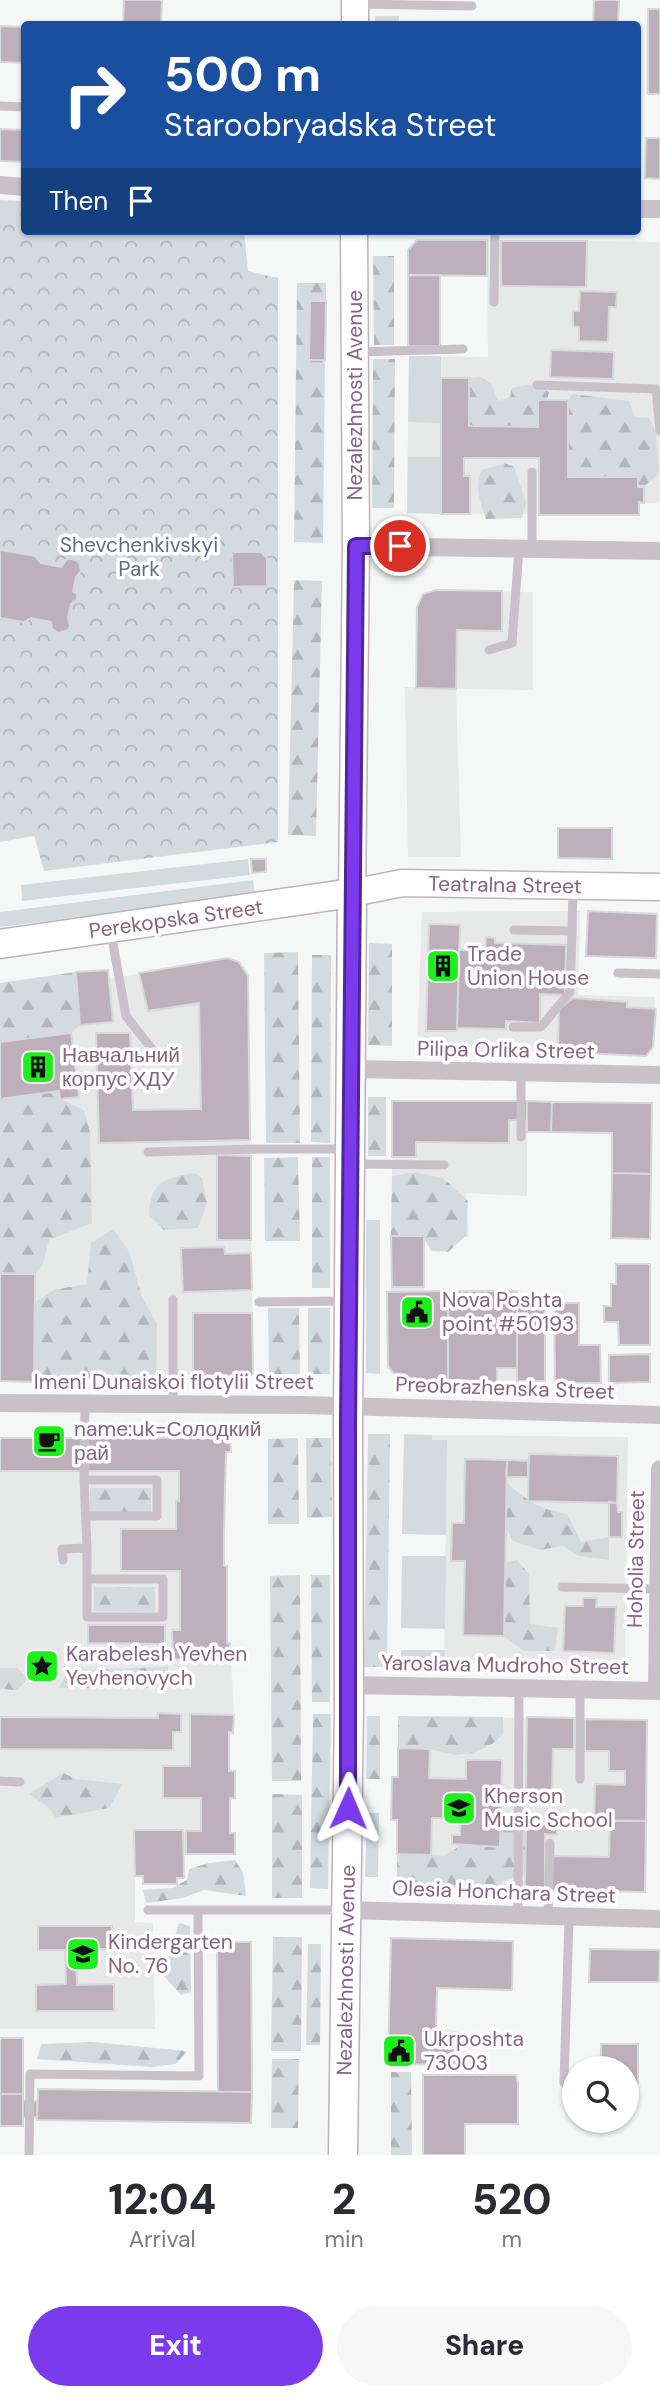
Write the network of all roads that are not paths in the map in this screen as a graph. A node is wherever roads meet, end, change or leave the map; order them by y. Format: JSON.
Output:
{"nodes":[{"id":1,"x":472,"y":6,"type":"dead end"},
{"id":2,"x":355,"y":10,"type":"edge"},
{"id":3,"x":0,"y":106,"type":"edge"},
{"id":4,"x":21,"y":107,"type":"edge"},
{"id":5,"x":0,"y":185,"type":"edge"},
{"id":6,"x":21,"y":187,"type":"edge"},
{"id":7,"x":641,"y":209,"type":"edge"},
{"id":8,"x":660,"y":209,"type":"edge"},
{"id":9,"x":354,"y":235,"type":"edge"},
{"id":10,"x":495,"y":235,"type":"edge"},
{"id":11,"x":494,"y":302,"type":"dead end"},
{"id":12,"x":463,"y":349,"type":"dead end"},
{"id":13,"x":355,"y":352,"type":"junction"},
{"id":14,"x":537,"y":385,"type":"dead end"},
{"id":15,"x":660,"y":430,"type":"edge"},
{"id":16,"x":532,"y":471,"type":"dead end"},
{"id":17,"x":356,"y":546,"type":"junction"},
{"id":18,"x":526,"y":548,"type":"junction"},
{"id":19,"x":660,"y":551,"type":"edge"},
{"id":20,"x":489,"y":650,"type":"dead end"},
{"id":21,"x":573,"y":886,"type":"junction"},
{"id":22,"x":660,"y":887,"type":"edge"},
{"id":23,"x":352,"y":893,"type":"junction"},
{"id":24,"x":111,"y":928,"type":"junction"},
{"id":25,"x":514,"y":930,"type":"dead end"},
{"id":26,"x":572,"y":932,"type":"junction"},
{"id":27,"x":0,"y":943,"type":"edge"},
{"id":28,"x":618,"y":973,"type":"dead end"},
{"id":29,"x":660,"y":974,"type":"edge"},
{"id":30,"x":513,"y":1027,"type":"dead end"},
{"id":31,"x":159,"y":1058,"type":"dead end"},
{"id":32,"x":352,"y":1069,"type":"junction"},
{"id":33,"x":521,"y":1073,"type":"junction"},
{"id":34,"x":660,"y":1075,"type":"edge"},
{"id":35,"x":521,"y":1137,"type":"dead end"},
{"id":36,"x":148,"y":1152,"type":"dead end"},
{"id":37,"x":351,"y":1157,"type":"junction"},
{"id":38,"x":444,"y":1165,"type":"dead end"},
{"id":39,"x":173,"y":1300,"type":"dead end"},
{"id":40,"x":349,"y":1301,"type":"junction"},
{"id":41,"x":259,"y":1302,"type":"dead end"},
{"id":42,"x":0,"y":1404,"type":"edge"},
{"id":43,"x":85,"y":1404,"type":"junction"},
{"id":44,"x":173,"y":1404,"type":"junction"},
{"id":45,"x":348,"y":1406,"type":"junction"},
{"id":46,"x":660,"y":1415,"type":"edge"},
{"id":47,"x":660,"y":1469,"type":"edge"},
{"id":48,"x":85,"y":1480,"type":"junction"},
{"id":49,"x":86,"y":1516,"type":"junction"},
{"id":50,"x":87,"y":1548,"type":"junction"},
{"id":51,"x":63,"y":1560,"type":"dead end"},
{"id":52,"x":87,"y":1579,"type":"junction"},
{"id":53,"x":562,"y":1587,"type":"dead end"},
{"id":54,"x":659,"y":1589,"type":"edge"},
{"id":55,"x":349,"y":1685,"type":"junction"},
{"id":56,"x":519,"y":1688,"type":"junction"},
{"id":57,"x":580,"y":1689,"type":"junction"},
{"id":58,"x":659,"y":1691,"type":"edge"},
{"id":59,"x":580,"y":1779,"type":"dead end"},
{"id":60,"x":0,"y":1782,"type":"edge"},
{"id":61,"x":20,"y":1782,"type":"dead end"},
{"id":62,"x":550,"y":1843,"type":"dead end"},
{"id":63,"x":148,"y":1910,"type":"dead end"},
{"id":64,"x":198,"y":1910,"type":"junction"},
{"id":65,"x":347,"y":1910,"type":"junction"},
{"id":66,"x":518,"y":1916,"type":"junction"},
{"id":67,"x":548,"y":1917,"type":"junction"},
{"id":68,"x":569,"y":1918,"type":"junction"},
{"id":69,"x":660,"y":1919,"type":"edge"},
{"id":70,"x":565,"y":2056,"type":"edge"},
{"id":71,"x":29,"y":2155,"type":"edge"},
{"id":72,"x":343,"y":2155,"type":"edge"}],
"edges":[{"from":1,"to":2,"type":"lane"},
{"from":3,"to":4,"type":"lane"},
{"from":5,"to":6,"type":"street"},
{"from":7,"to":8,"type":"street"},
{"from":9,"to":13,"type":"street","name":"Nezalezhnosti Avenue"},
{"from":10,"to":11,"type":"lane"},
{"from":12,"to":13,"type":"lane"},
{"from":13,"to":17,"type":"street","name":"Nezalezhnosti Avenue"},
{"from":14,"to":15,"type":"lane"},
{"from":16,"to":18,"type":"lane"},
{"from":17,"to":18,"type":"street"},
{"from":17,"to":23,"type":"street","name":"Nezalezhnosti Avenue"},
{"from":18,"to":19,"type":"street"},
{"from":18,"to":20,"type":"lane"},
{"from":21,"to":22,"type":"street","name":"Teatralna Street"},
{"from":21,"to":23,"type":"street","name":"Teatralna Street"},
{"from":21,"to":26,"type":"lane"},
{"from":23,"to":24,"type":"main road","name":"Perekopska Street"},
{"from":23,"to":32,"type":"main road","name":"Nezalezhnosti Avenue"},
{"from":24,"to":27,"type":"main road","name":"Perekopska Street"},
{"from":24,"to":31,"type":"lane"},
{"from":25,"to":26,"type":"lane"},
{"from":26,"to":30,"type":"lane"},
{"from":28,"to":29,"type":"lane"},
{"from":32,"to":33,"type":"street","name":"Pilipa Orlika Street"},
{"from":32,"to":37,"type":"main road","name":"Nezalezhnosti Avenue"},
{"from":33,"to":34,"type":"street","name":"Pilipa Orlika Street"},
{"from":33,"to":35,"type":"lane"},
{"from":36,"to":37,"type":"lane"},
{"from":37,"to":38,"type":"lane"},
{"from":37,"to":40,"type":"main road","name":"Nezalezhnosti Avenue"},
{"from":39,"to":44,"type":"lane"},
{"from":40,"to":41,"type":"lane"},
{"from":40,"to":45,"type":"main road","name":"Nezalezhnosti Avenue"},
{"from":42,"to":43,"type":"street","name":"Imeni Dunaiskoi flotylii Street"},
{"from":43,"to":44,"type":"street","name":"Imeni Dunaiskoi flotylii Street"},
{"from":43,"to":48,"type":"lane"},
{"from":44,"to":45,"type":"street","name":"Imeni Dunaiskoi flotylii Street"},
{"from":45,"to":46,"type":"street","name":"Preobrazhenska Street"},
{"from":45,"to":55,"type":"main road","name":"Nezalezhnosti Avenue"},
{"from":47,"to":54,"type":"street","name":"Hoholia Street"},
{"from":48,"to":49,"type":"lane"},
{"from":48,"to":49,"type":"lane"},
{"from":49,"to":50,"type":"lane"},
{"from":50,"to":51,"type":"lane"},
{"from":50,"to":52,"type":"lane"},
{"from":52,"to":52,"type":"lane"},
{"from":53,"to":54,"type":"lane"},
{"from":54,"to":58,"type":"street","name":"Hoholia Street"},
{"from":55,"to":56,"type":"street","name":"Yaroslava Mudroho Street"},
{"from":55,"to":65,"type":"main road","name":"Nezalezhnosti Avenue"},
{"from":56,"to":57,"type":"street","name":"Yaroslava Mudroho Street"},
{"from":56,"to":66,"type":"lane"},
{"from":57,"to":58,"type":"street","name":"Yaroslava Mudroho Street"},
{"from":57,"to":59,"type":"lane"},
{"from":60,"to":61,"type":"lane"},
{"from":62,"to":67,"type":"lane"},
{"from":63,"to":64,"type":"lane"},
{"from":64,"to":65,"type":"lane"},
{"from":64,"to":71,"type":"lane"},
{"from":65,"to":66,"type":"street","name":"Olesia Honchara Street"},
{"from":65,"to":72,"type":"main road","name":"Nezalezhnosti Avenue"},
{"from":66,"to":67,"type":"street","name":"Olesia Honchara Street"},
{"from":67,"to":68,"type":"street","name":"Olesia Honchara Street"},
{"from":68,"to":69,"type":"street","name":"Olesia Honchara Street"},
{"from":68,"to":70,"type":"lane"}]}
